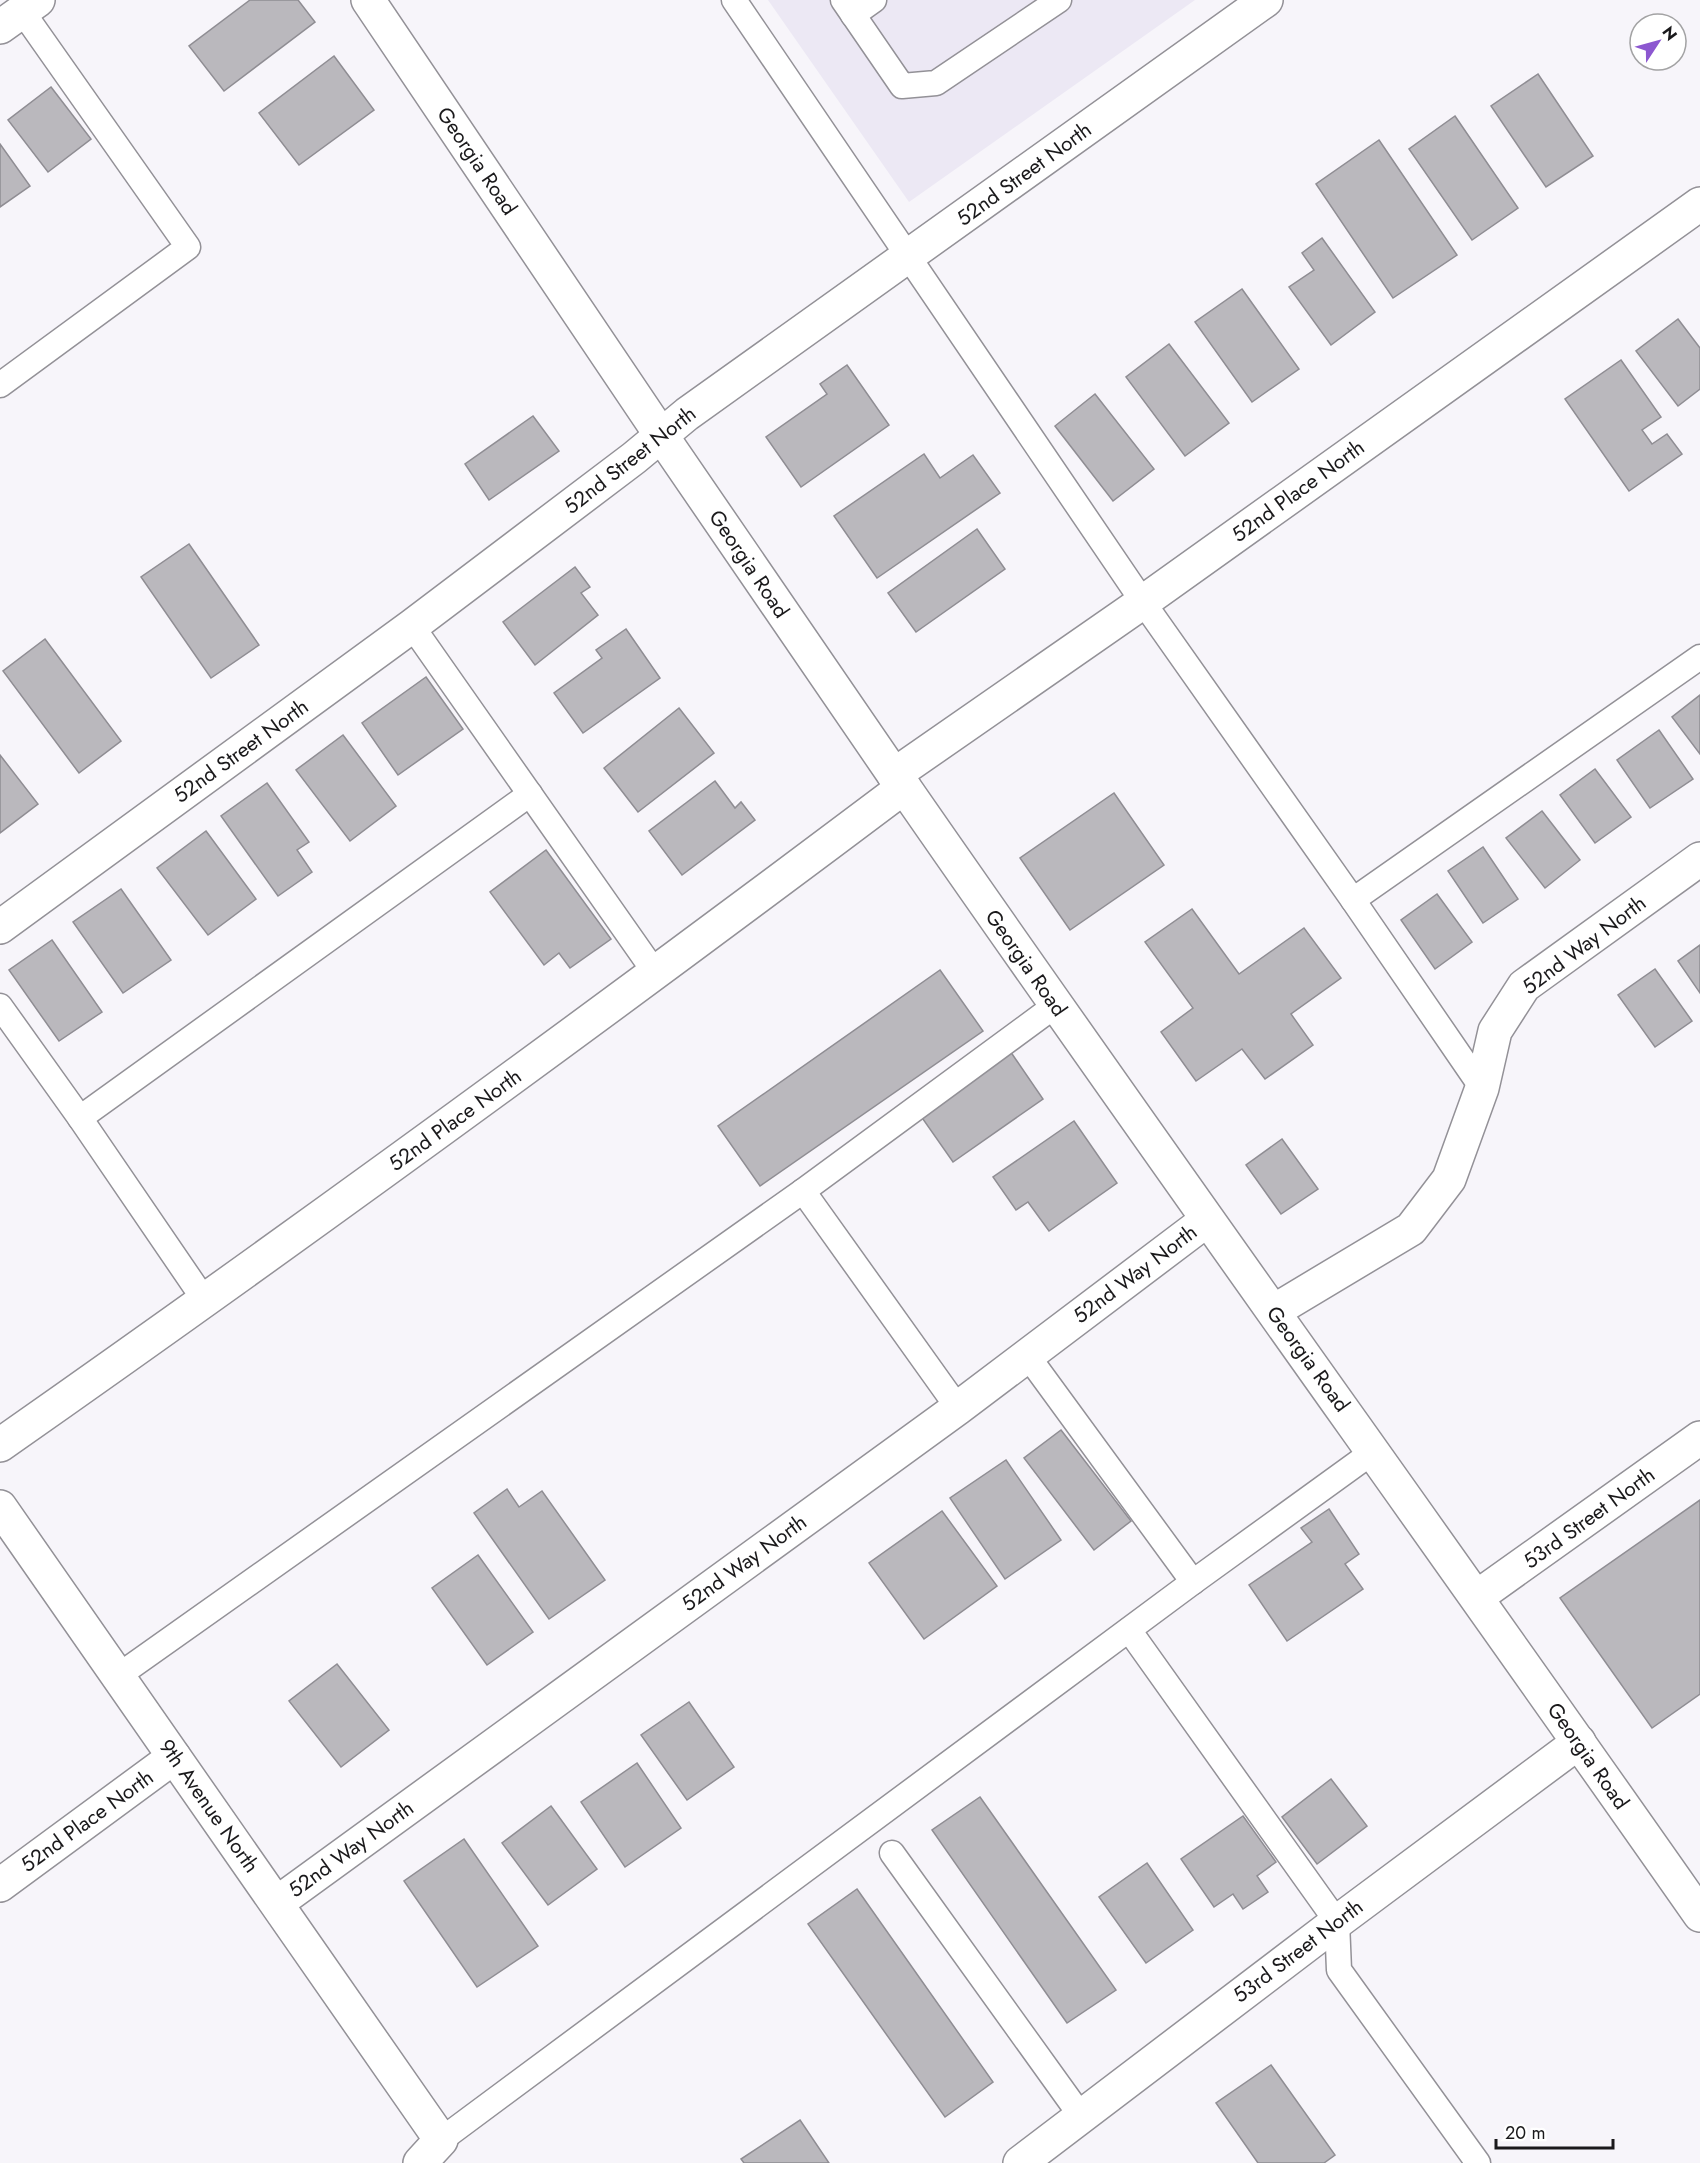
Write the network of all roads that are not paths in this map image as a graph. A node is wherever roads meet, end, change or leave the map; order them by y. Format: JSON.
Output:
{"nodes":[{"id":1,"x":368,"y":0,"type":"edge"},
{"id":2,"x":734,"y":0,"type":"edge"},
{"id":3,"x":874,"y":0,"type":"edge"},
{"id":4,"x":1059,"y":0,"type":"edge"},
{"id":5,"x":1266,"y":0,"type":"edge"},
{"id":6,"x":848,"y":8,"type":"edge"},
{"id":7,"x":20,"y":13,"type":"edge"},
{"id":8,"x":1700,"y":204,"type":"edge"},
{"id":9,"x":908,"y":258,"type":"junction"},
{"id":10,"x":0,"y":385,"type":"edge"},
{"id":11,"x":661,"y":435,"type":"junction"},
{"id":12,"x":1143,"y":602,"type":"junction"},
{"id":13,"x":412,"y":626,"type":"junction"},
{"id":14,"x":1700,"y":657,"type":"edge"},
{"id":15,"x":899,"y":781,"type":"junction"},
{"id":16,"x":530,"y":794,"type":"junction"},
{"id":17,"x":1700,"y":859,"type":"edge"},
{"id":18,"x":1353,"y":900,"type":"junction"},
{"id":19,"x":0,"y":927,"type":"edge"},
{"id":20,"x":656,"y":974,"type":"junction"},
{"id":21,"x":1056,"y":1005,"type":"junction"},
{"id":22,"x":0,"y":1006,"type":"edge"},
{"id":23,"x":1482,"y":1088,"type":"junction"},
{"id":24,"x":80,"y":1118,"type":"junction"},
{"id":25,"x":803,"y":1191,"type":"junction"},
{"id":26,"x":1208,"y":1220,"type":"junction"},
{"id":27,"x":205,"y":1301,"type":"junction"},
{"id":28,"x":1274,"y":1311,"type":"junction"},
{"id":29,"x":1027,"y":1355,"type":"junction"},
{"id":30,"x":958,"y":1408,"type":"junction"},
{"id":31,"x":1700,"y":1438,"type":"edge"},
{"id":32,"x":0,"y":1445,"type":"edge"},
{"id":33,"x":1374,"y":1451,"type":"junction"},
{"id":34,"x":0,"y":1507,"type":"edge"},
{"id":35,"x":1193,"y":1581,"type":"junction"},
{"id":36,"x":1477,"y":1597,"type":"junction"},
{"id":37,"x":1129,"y":1630,"type":"junction"},
{"id":38,"x":118,"y":1676,"type":"junction"},
{"id":39,"x":1579,"y":1742,"type":"junction"},
{"id":40,"x":174,"y":1757,"type":"junction"},
{"id":41,"x":892,"y":1852,"type":"dead end"},
{"id":42,"x":0,"y":1885,"type":"edge"},
{"id":43,"x":277,"y":1903,"type":"junction"},
{"id":44,"x":1700,"y":1915,"type":"edge"},
{"id":45,"x":1337,"y":1922,"type":"junction"},
{"id":46,"x":1081,"y":2116,"type":"junction"},
{"id":47,"x":431,"y":2152,"type":"edge"},
{"id":48,"x":1020,"y":2163,"type":"edge"},
{"id":49,"x":1478,"y":2163,"type":"edge"}],
"edges":[{"from":1,"to":11,"type":"street","name":"Georgia Road"},
{"from":2,"to":9,"type":"lane"},
{"from":3,"to":6,"type":"lane"},
{"from":4,"to":6,"type":"lane"},
{"from":5,"to":9,"type":"street","name":"52nd Street North"},
{"from":7,"to":10,"type":"lane"},
{"from":8,"to":12,"type":"street","name":"52nd Place North"},
{"from":9,"to":11,"type":"street","name":"52nd Street North"},
{"from":9,"to":12,"type":"lane"},
{"from":11,"to":13,"type":"street","name":"52nd Street North"},
{"from":11,"to":15,"type":"street","name":"Georgia Road"},
{"from":12,"to":15,"type":"street","name":"52nd Place North"},
{"from":12,"to":18,"type":"lane"},
{"from":13,"to":16,"type":"lane"},
{"from":13,"to":19,"type":"street","name":"52nd Street North"},
{"from":14,"to":18,"type":"lane"},
{"from":15,"to":20,"type":"street","name":"52nd Place North"},
{"from":15,"to":21,"type":"street","name":"Georgia Road"},
{"from":16,"to":20,"type":"lane"},
{"from":16,"to":24,"type":"lane"},
{"from":17,"to":23,"type":"street","name":"52nd Way North"},
{"from":18,"to":23,"type":"lane"},
{"from":20,"to":27,"type":"street","name":"52nd Place North"},
{"from":21,"to":25,"type":"lane"},
{"from":21,"to":26,"type":"street","name":"Georgia Road"},
{"from":22,"to":24,"type":"lane"},
{"from":23,"to":28,"type":"street","name":"52nd Way North"},
{"from":24,"to":27,"type":"lane"},
{"from":25,"to":30,"type":"lane"},
{"from":25,"to":38,"type":"lane"},
{"from":26,"to":28,"type":"street","name":"Georgia Road"},
{"from":26,"to":29,"type":"street","name":"52nd Way North"},
{"from":27,"to":32,"type":"street","name":"52nd Place North"},
{"from":28,"to":33,"type":"street","name":"Georgia Road"},
{"from":29,"to":30,"type":"street","name":"52nd Way North"},
{"from":29,"to":35,"type":"lane"},
{"from":30,"to":43,"type":"street","name":"52nd Way North"},
{"from":31,"to":36,"type":"street","name":"53rd Street North"},
{"from":33,"to":35,"type":"lane"},
{"from":33,"to":36,"type":"street","name":"Georgia Road"},
{"from":34,"to":38,"type":"street","name":"9th Avenue North"},
{"from":35,"to":37,"type":"lane"},
{"from":36,"to":39,"type":"street","name":"Georgia Road"},
{"from":37,"to":45,"type":"lane"},
{"from":37,"to":47,"type":"lane"},
{"from":38,"to":40,"type":"street","name":"9th Avenue North"},
{"from":39,"to":44,"type":"street","name":"Georgia Road"},
{"from":39,"to":45,"type":"street","name":"53rd Street North"},
{"from":40,"to":42,"type":"street","name":"52nd Place North"},
{"from":40,"to":43,"type":"street","name":"9th Avenue North"},
{"from":41,"to":46,"type":"lane"},
{"from":43,"to":47,"type":"street","name":"9th Avenue North"},
{"from":45,"to":46,"type":"street","name":"53rd Street North"},
{"from":45,"to":49,"type":"lane"},
{"from":46,"to":48,"type":"street","name":"53rd Street North"}]}
